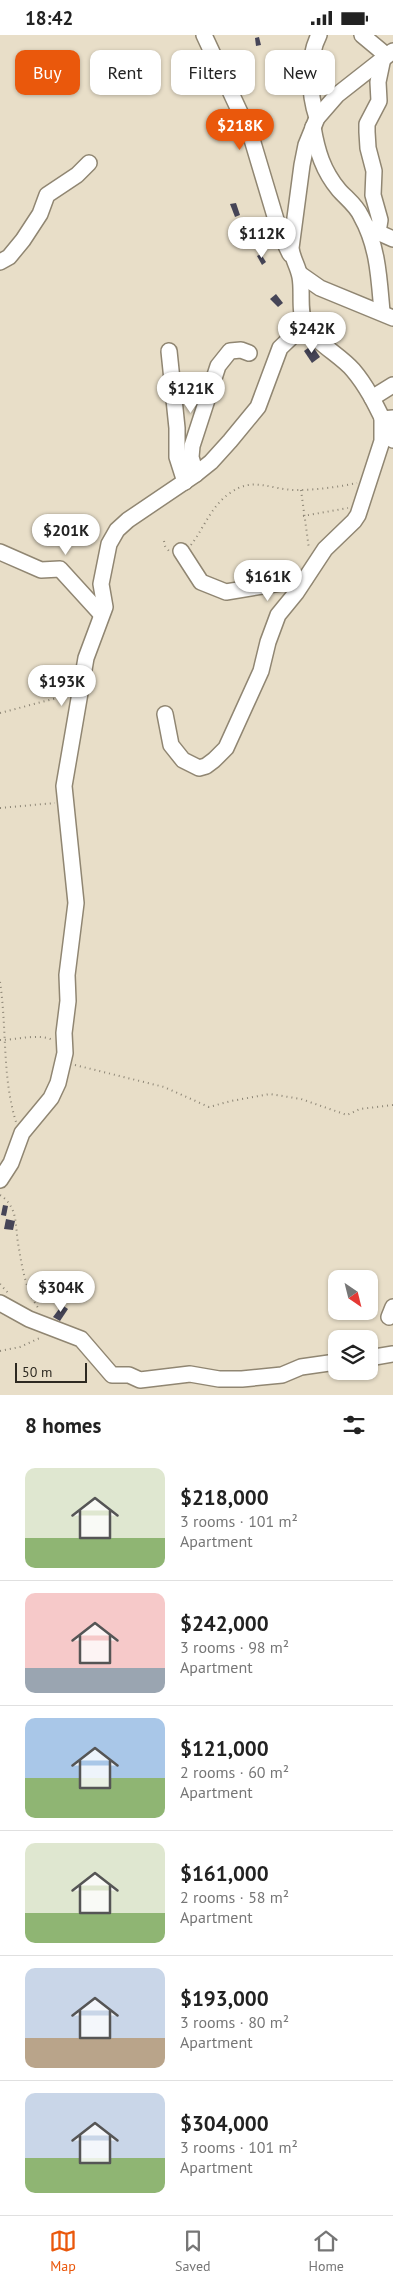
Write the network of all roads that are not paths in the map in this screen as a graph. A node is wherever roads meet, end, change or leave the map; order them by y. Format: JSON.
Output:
{"nodes":[{"id":1,"x":204,"y":35,"type":"edge"},
{"id":2,"x":319,"y":35,"type":"edge"},
{"id":3,"x":362,"y":35,"type":"edge"},
{"id":4,"x":387,"y":55,"type":"edge"},
{"id":5,"x":315,"y":123,"type":"junction"},
{"id":6,"x":89,"y":163,"type":"dead end"},
{"id":7,"x":373,"y":234,"type":"junction"},
{"id":8,"x":393,"y":239,"type":"edge"},
{"id":9,"x":292,"y":257,"type":"junction"},
{"id":10,"x":0,"y":262,"type":"edge"},
{"id":11,"x":300,"y":274,"type":"junction"},
{"id":12,"x":352,"y":301,"type":"junction"},
{"id":13,"x":388,"y":315,"type":"edge"},
{"id":14,"x":305,"y":324,"type":"junction"},
{"id":15,"x":393,"y":330,"type":"edge"},
{"id":16,"x":169,"y":351,"type":"dead end"},
{"id":17,"x":249,"y":353,"type":"dead end"},
{"id":18,"x":393,"y":385,"type":"edge"},
{"id":19,"x":372,"y":398,"type":"junction"},
{"id":20,"x":388,"y":419,"type":"edge"},
{"id":21,"x":393,"y":440,"type":"edge"},
{"id":22,"x":190,"y":478,"type":"junction"},
{"id":23,"x":0,"y":551,"type":"edge"},
{"id":24,"x":181,"y":551,"type":"road end"},
{"id":25,"x":309,"y":573,"type":"junction"},
{"id":26,"x":101,"y":614,"type":"junction"},
{"id":27,"x":166,"y":714,"type":"dead end"},
{"id":28,"x":0,"y":1180,"type":"edge"},
{"id":29,"x":0,"y":1303,"type":"edge"},
{"id":30,"x":393,"y":1354,"type":"edge"},
{"id":31,"x":378,"y":1356,"type":"edge"},
{"id":32,"x":328,"y":1362,"type":"edge"}],
"edges":[{"from":1,"to":9,"type":"street"},
{"from":2,"to":5,"type":"street"},
{"from":3,"to":4,"type":"street"},
{"from":4,"to":5,"type":"street"},
{"from":4,"to":7,"type":"street"},
{"from":5,"to":7,"type":"street"},
{"from":5,"to":9,"type":"street"},
{"from":6,"to":10,"type":"street"},
{"from":7,"to":8,"type":"street"},
{"from":7,"to":13,"type":"street"},
{"from":9,"to":11,"type":"street"},
{"from":11,"to":12,"type":"street"},
{"from":11,"to":14,"type":"street"},
{"from":12,"to":13,"type":"street"},
{"from":12,"to":15,"type":"street"},
{"from":14,"to":19,"type":"street"},
{"from":14,"to":22,"type":"street"},
{"from":16,"to":22,"type":"street"},
{"from":17,"to":22,"type":"street"},
{"from":18,"to":19,"type":"street"},
{"from":19,"to":20,"type":"street"},
{"from":20,"to":21,"type":"street"},
{"from":20,"to":25,"type":"street"},
{"from":22,"to":26,"type":"street"},
{"from":23,"to":26,"type":"street"},
{"from":24,"to":25,"type":"street"},
{"from":25,"to":27,"type":"street"},
{"from":26,"to":28,"type":"street"},
{"from":29,"to":32,"type":"street"},
{"from":30,"to":31,"type":"street"}]}
